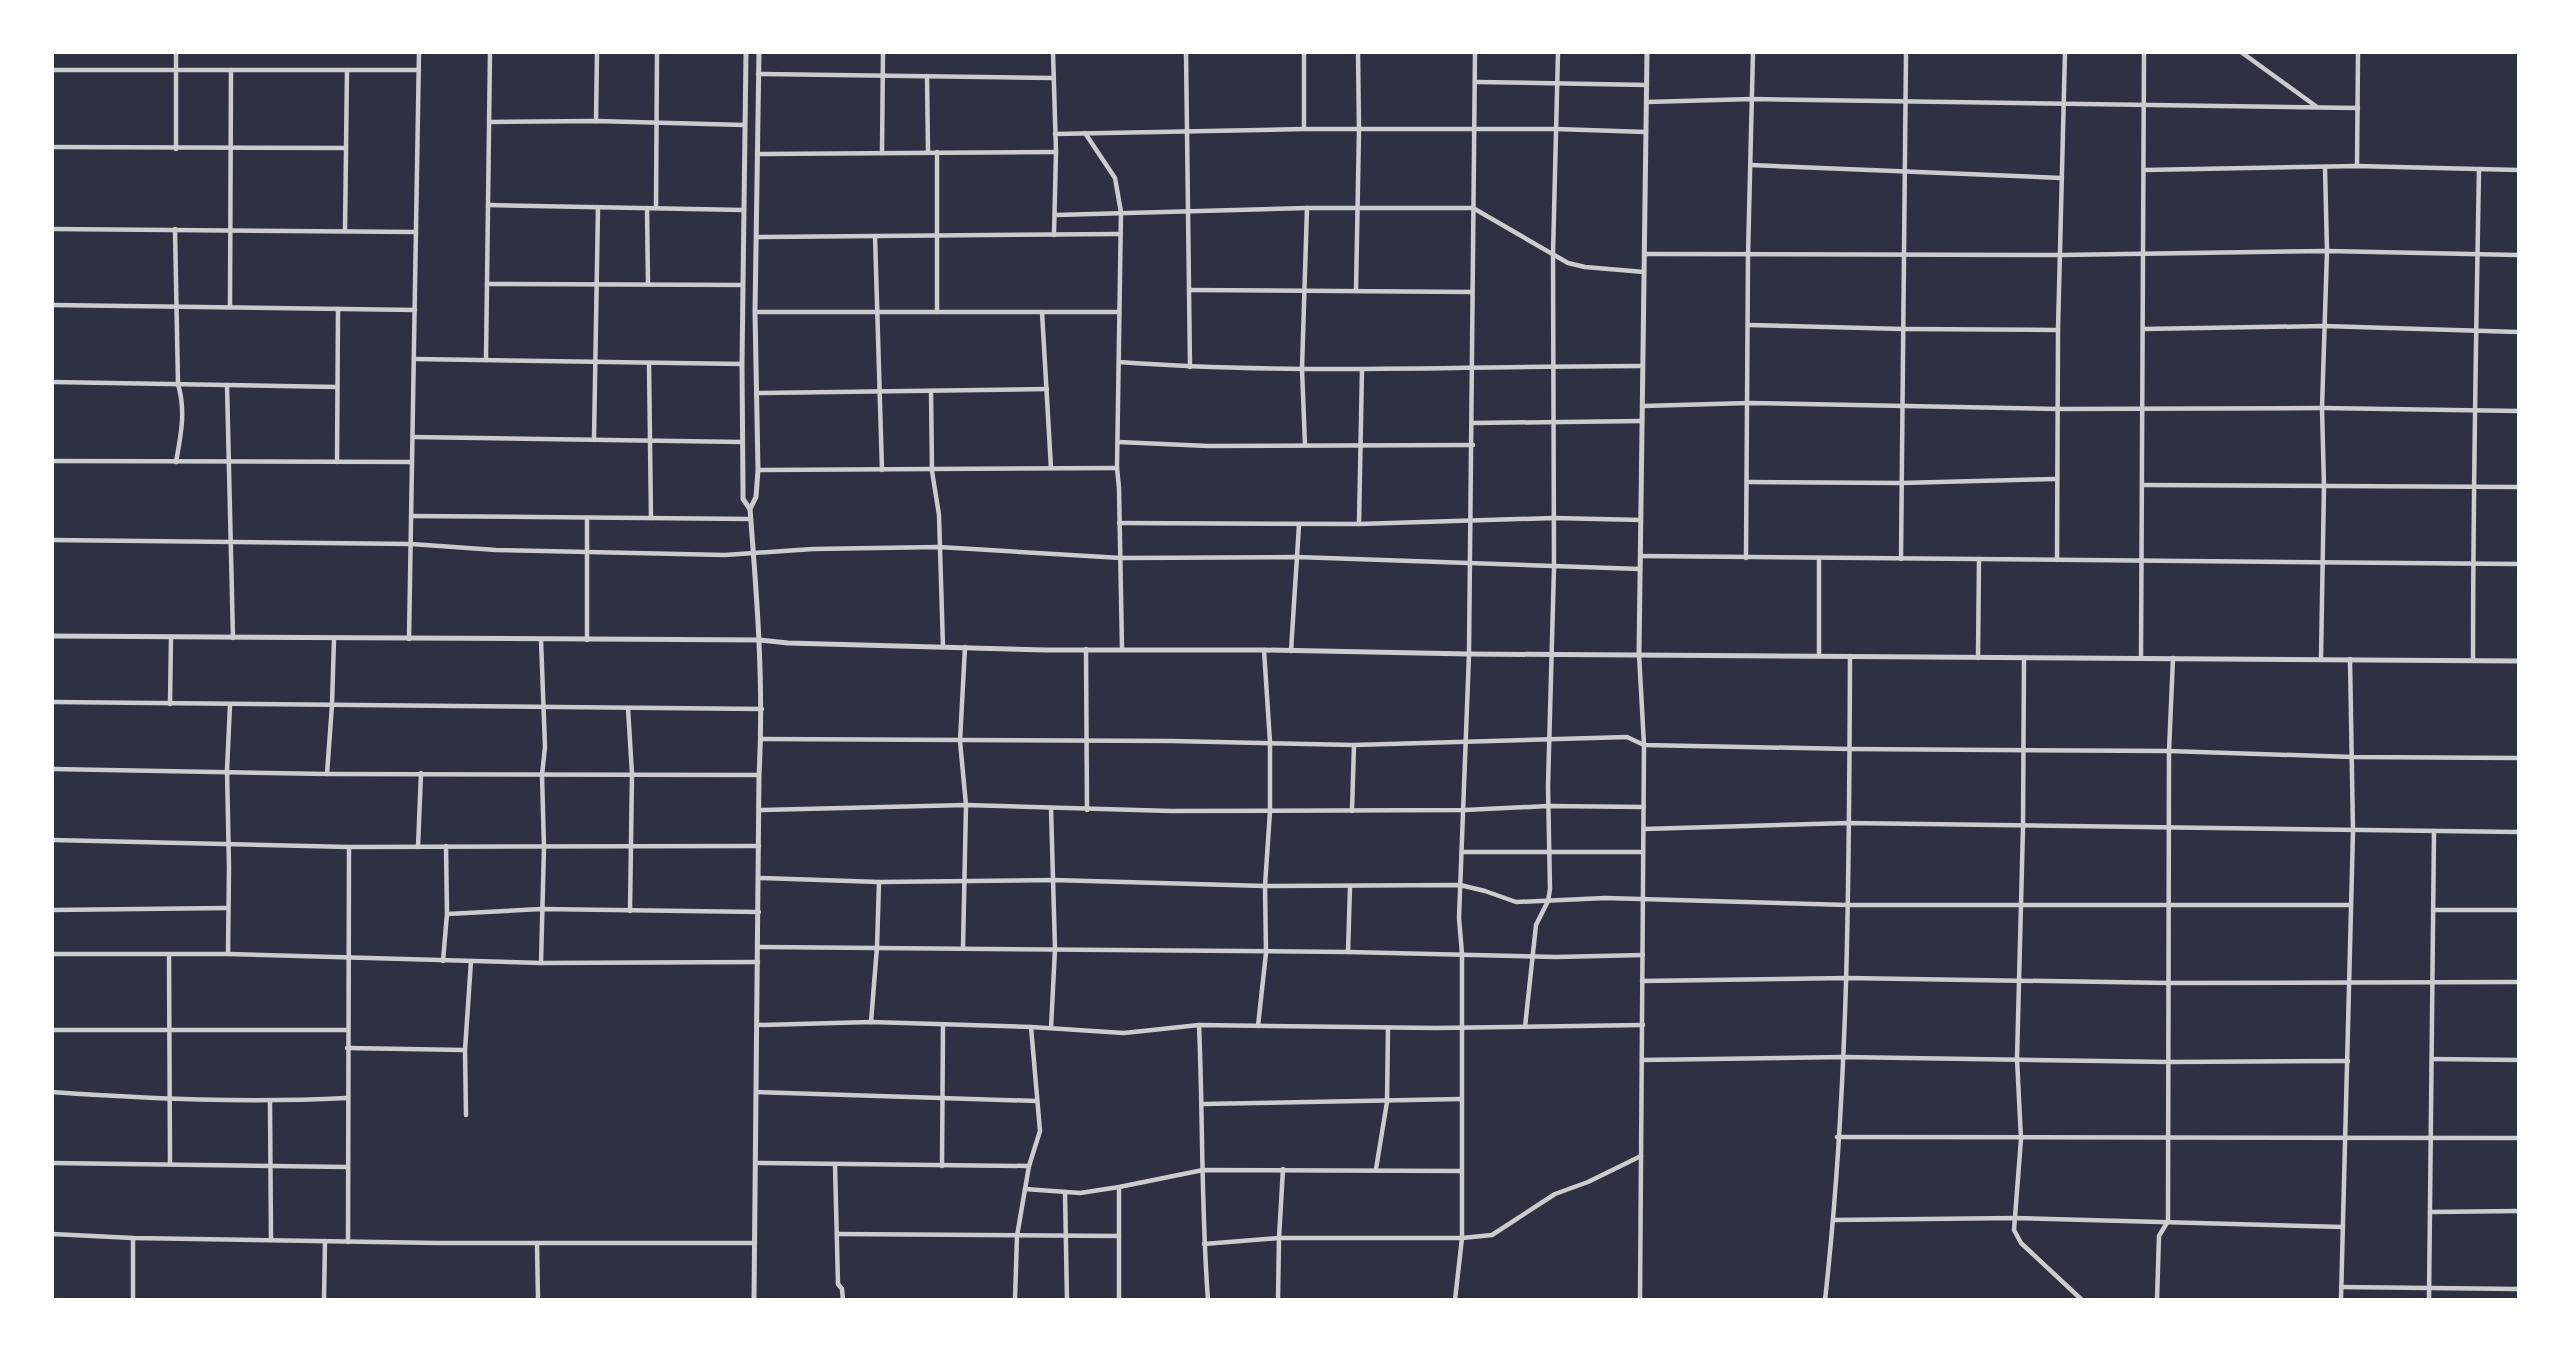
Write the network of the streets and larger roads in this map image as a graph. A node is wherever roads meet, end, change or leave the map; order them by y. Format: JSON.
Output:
{"nodes":[{"id":1,"x":176,"y":52,"type":"edge"},
{"id":2,"x":419,"y":52,"type":"edge"},
{"id":3,"x":490,"y":52,"type":"edge"},
{"id":4,"x":597,"y":52,"type":"edge"},
{"id":5,"x":657,"y":52,"type":"edge"},
{"id":6,"x":746,"y":52,"type":"edge"},
{"id":7,"x":759,"y":52,"type":"edge"},
{"id":8,"x":883,"y":52,"type":"edge"},
{"id":9,"x":1053,"y":52,"type":"edge"},
{"id":10,"x":1186,"y":52,"type":"edge"},
{"id":11,"x":1304,"y":52,"type":"edge"},
{"id":12,"x":1358,"y":52,"type":"edge"},
{"id":13,"x":1476,"y":52,"type":"edge"},
{"id":14,"x":1558,"y":52,"type":"edge"},
{"id":15,"x":1647,"y":52,"type":"edge"},
{"id":16,"x":1753,"y":52,"type":"edge"},
{"id":17,"x":1906,"y":52,"type":"edge"},
{"id":18,"x":2065,"y":52,"type":"edge"},
{"id":19,"x":2144,"y":52,"type":"edge"},
{"id":20,"x":2241,"y":52,"type":"edge"},
{"id":21,"x":2358,"y":52,"type":"edge"},
{"id":22,"x":52,"y":70,"type":"edge"},
{"id":23,"x":176,"y":70,"type":"junction"},
{"id":24,"x":231,"y":70,"type":"junction"},
{"id":25,"x":347,"y":70,"type":"junction"},
{"id":26,"x":419,"y":70,"type":"junction"},
{"id":27,"x":758,"y":74,"type":"junction"},
{"id":28,"x":883,"y":76,"type":"junction"},
{"id":29,"x":927,"y":76,"type":"junction"},
{"id":30,"x":1052,"y":78,"type":"junction"},
{"id":31,"x":1477,"y":82,"type":"junction"},
{"id":32,"x":1556,"y":82,"type":"junction"},
{"id":33,"x":1647,"y":85,"type":"junction"},
{"id":34,"x":1752,"y":99,"type":"junction"},
{"id":35,"x":1647,"y":102,"type":"junction"},
{"id":36,"x":1904,"y":103,"type":"junction"},
{"id":37,"x":2065,"y":103,"type":"junction"},
{"id":38,"x":2144,"y":103,"type":"junction"},
{"id":39,"x":2317,"y":107,"type":"junction"},
{"id":40,"x":2358,"y":108,"type":"junction"},
{"id":41,"x":596,"y":121,"type":"junction"},
{"id":42,"x":489,"y":122,"type":"junction"},
{"id":43,"x":657,"y":123,"type":"junction"},
{"id":44,"x":744,"y":125,"type":"junction"},
{"id":45,"x":1304,"y":129,"type":"junction"},
{"id":46,"x":1556,"y":129,"type":"junction"},
{"id":47,"x":1186,"y":130,"type":"junction"},
{"id":48,"x":1359,"y":130,"type":"junction"},
{"id":49,"x":1476,"y":130,"type":"junction"},
{"id":50,"x":1646,"y":132,"type":"junction"},
{"id":51,"x":1085,"y":133,"type":"junction"},
{"id":52,"x":1055,"y":134,"type":"junction"},
{"id":53,"x":52,"y":147,"type":"edge"},
{"id":54,"x":232,"y":148,"type":"junction"},
{"id":55,"x":345,"y":148,"type":"junction"},
{"id":56,"x":176,"y":149,"type":"junction"},
{"id":57,"x":928,"y":152,"type":"junction"},
{"id":58,"x":938,"y":152,"type":"junction"},
{"id":59,"x":1056,"y":152,"type":"junction"},
{"id":60,"x":882,"y":153,"type":"junction"},
{"id":61,"x":757,"y":154,"type":"junction"},
{"id":62,"x":1751,"y":165,"type":"junction"},
{"id":63,"x":2357,"y":166,"type":"junction"},
{"id":64,"x":2325,"y":168,"type":"junction"},
{"id":65,"x":2479,"y":169,"type":"junction"},
{"id":66,"x":2144,"y":170,"type":"junction"},
{"id":67,"x":2518,"y":170,"type":"edge"},
{"id":68,"x":1904,"y":172,"type":"junction"},
{"id":69,"x":2061,"y":178,"type":"junction"},
{"id":70,"x":488,"y":205,"type":"junction"},
{"id":71,"x":598,"y":207,"type":"junction"},
{"id":72,"x":648,"y":208,"type":"junction"},
{"id":73,"x":656,"y":208,"type":"junction"},
{"id":74,"x":1306,"y":208,"type":"junction"},
{"id":75,"x":1473,"y":208,"type":"junction"},
{"id":76,"x":1357,"y":209,"type":"junction"},
{"id":77,"x":744,"y":210,"type":"junction"},
{"id":78,"x":1120,"y":212,"type":"junction"},
{"id":79,"x":1187,"y":212,"type":"junction"},
{"id":80,"x":1056,"y":215,"type":"junction"},
{"id":81,"x":52,"y":229,"type":"edge"},
{"id":82,"x":175,"y":229,"type":"junction"},
{"id":83,"x":231,"y":230,"type":"junction"},
{"id":84,"x":345,"y":231,"type":"junction"},
{"id":85,"x":416,"y":232,"type":"junction"},
{"id":86,"x":1119,"y":234,"type":"junction"},
{"id":87,"x":938,"y":235,"type":"junction"},
{"id":88,"x":1054,"y":235,"type":"junction"},
{"id":89,"x":875,"y":236,"type":"junction"},
{"id":90,"x":756,"y":237,"type":"junction"},
{"id":91,"x":2327,"y":250,"type":"junction"},
{"id":92,"x":2144,"y":253,"type":"junction"},
{"id":93,"x":1553,"y":254,"type":"junction"},
{"id":94,"x":1645,"y":254,"type":"junction"},
{"id":95,"x":1903,"y":254,"type":"junction"},
{"id":96,"x":2477,"y":254,"type":"junction"},
{"id":97,"x":1748,"y":255,"type":"junction"},
{"id":98,"x":2060,"y":255,"type":"junction"},
{"id":99,"x":2518,"y":255,"type":"edge"},
{"id":100,"x":1644,"y":272,"type":"junction"},
{"id":101,"x":487,"y":284,"type":"junction"},
{"id":102,"x":596,"y":284,"type":"junction"},
{"id":103,"x":648,"y":284,"type":"junction"},
{"id":104,"x":742,"y":285,"type":"junction"},
{"id":105,"x":1189,"y":290,"type":"junction"},
{"id":106,"x":1304,"y":290,"type":"junction"},
{"id":107,"x":1356,"y":290,"type":"junction"},
{"id":108,"x":1472,"y":292,"type":"junction"},
{"id":109,"x":52,"y":305,"type":"edge"},
{"id":110,"x":176,"y":307,"type":"junction"},
{"id":111,"x":230,"y":307,"type":"junction"},
{"id":112,"x":338,"y":309,"type":"junction"},
{"id":113,"x":415,"y":310,"type":"junction"},
{"id":114,"x":755,"y":312,"type":"junction"},
{"id":115,"x":876,"y":312,"type":"junction"},
{"id":116,"x":937,"y":312,"type":"junction"},
{"id":117,"x":1042,"y":312,"type":"junction"},
{"id":118,"x":1119,"y":312,"type":"junction"},
{"id":119,"x":1749,"y":325,"type":"junction"},
{"id":120,"x":2324,"y":326,"type":"junction"},
{"id":121,"x":1903,"y":329,"type":"junction"},
{"id":122,"x":2144,"y":329,"type":"junction"},
{"id":123,"x":2058,"y":330,"type":"junction"},
{"id":124,"x":2477,"y":332,"type":"junction"},
{"id":125,"x":2518,"y":332,"type":"edge"},
{"id":126,"x":414,"y":359,"type":"junction"},
{"id":127,"x":486,"y":360,"type":"junction"},
{"id":128,"x":594,"y":362,"type":"junction"},
{"id":129,"x":1119,"y":362,"type":"junction"},
{"id":130,"x":649,"y":363,"type":"junction"},
{"id":131,"x":742,"y":364,"type":"junction"},
{"id":132,"x":1554,"y":366,"type":"junction"},
{"id":133,"x":1643,"y":366,"type":"junction"},
{"id":134,"x":1190,"y":367,"type":"junction"},
{"id":135,"x":1474,"y":367,"type":"junction"},
{"id":136,"x":1302,"y":369,"type":"junction"},
{"id":137,"x":1362,"y":369,"type":"junction"},
{"id":138,"x":52,"y":382,"type":"edge"},
{"id":139,"x":178,"y":384,"type":"junction"},
{"id":140,"x":227,"y":385,"type":"junction"},
{"id":141,"x":337,"y":387,"type":"junction"},
{"id":142,"x":1047,"y":389,"type":"junction"},
{"id":143,"x":879,"y":391,"type":"junction"},
{"id":144,"x":931,"y":391,"type":"junction"},
{"id":145,"x":756,"y":393,"type":"junction"},
{"id":146,"x":1749,"y":403,"type":"junction"},
{"id":147,"x":1643,"y":406,"type":"junction"},
{"id":148,"x":1902,"y":406,"type":"junction"},
{"id":149,"x":2143,"y":408,"type":"junction"},
{"id":150,"x":2322,"y":408,"type":"junction"},
{"id":151,"x":2058,"y":410,"type":"junction"},
{"id":152,"x":2477,"y":411,"type":"junction"},
{"id":153,"x":2518,"y":411,"type":"edge"},
{"id":154,"x":1554,"y":421,"type":"junction"},
{"id":155,"x":1642,"y":421,"type":"junction"},
{"id":156,"x":1473,"y":423,"type":"junction"},
{"id":157,"x":413,"y":437,"type":"junction"},
{"id":158,"x":594,"y":440,"type":"junction"},
{"id":159,"x":650,"y":441,"type":"junction"},
{"id":160,"x":742,"y":442,"type":"junction"},
{"id":161,"x":1118,"y":442,"type":"junction"},
{"id":162,"x":1305,"y":445,"type":"junction"},
{"id":163,"x":1473,"y":445,"type":"junction"},
{"id":164,"x":1360,"y":446,"type":"junction"},
{"id":165,"x":52,"y":461,"type":"edge"},
{"id":166,"x":176,"y":462,"type":"junction"},
{"id":167,"x":229,"y":462,"type":"junction"},
{"id":168,"x":337,"y":462,"type":"junction"},
{"id":169,"x":412,"y":462,"type":"junction"},
{"id":170,"x":1051,"y":468,"type":"junction"},
{"id":171,"x":1117,"y":468,"type":"junction"},
{"id":172,"x":758,"y":470,"type":"junction"},
{"id":173,"x":882,"y":470,"type":"junction"},
{"id":174,"x":932,"y":471,"type":"junction"},
{"id":175,"x":2056,"y":478,"type":"junction"},
{"id":176,"x":1747,"y":482,"type":"junction"},
{"id":177,"x":1901,"y":483,"type":"junction"},
{"id":178,"x":2143,"y":485,"type":"junction"},
{"id":179,"x":2473,"y":485,"type":"junction"},
{"id":180,"x":2324,"y":486,"type":"junction"},
{"id":181,"x":2518,"y":487,"type":"edge"},
{"id":182,"x":750,"y":509,"type":"junction"},
{"id":183,"x":411,"y":516,"type":"junction"},
{"id":184,"x":587,"y":518,"type":"junction"},
{"id":185,"x":651,"y":518,"type":"junction"},
{"id":186,"x":1554,"y":518,"type":"junction"},
{"id":187,"x":750,"y":519,"type":"junction"},
{"id":188,"x":1641,"y":520,"type":"junction"},
{"id":189,"x":1470,"y":521,"type":"junction"},
{"id":190,"x":1119,"y":524,"type":"junction"},
{"id":191,"x":1299,"y":525,"type":"junction"},
{"id":192,"x":1359,"y":525,"type":"junction"},
{"id":193,"x":52,"y":540,"type":"edge"},
{"id":194,"x":232,"y":542,"type":"junction"},
{"id":195,"x":411,"y":544,"type":"junction"},
{"id":196,"x":939,"y":548,"type":"junction"},
{"id":197,"x":588,"y":551,"type":"junction"},
{"id":198,"x":752,"y":554,"type":"junction"},
{"id":199,"x":1641,"y":556,"type":"junction"},
{"id":200,"x":1297,"y":557,"type":"junction"},
{"id":201,"x":1121,"y":558,"type":"junction"},
{"id":202,"x":1746,"y":558,"type":"junction"},
{"id":203,"x":1901,"y":559,"type":"junction"},
{"id":204,"x":1980,"y":559,"type":"junction"},
{"id":205,"x":1819,"y":560,"type":"junction"},
{"id":206,"x":2057,"y":560,"type":"junction"},
{"id":207,"x":2140,"y":561,"type":"junction"},
{"id":208,"x":1469,"y":563,"type":"junction"},
{"id":209,"x":2322,"y":563,"type":"junction"},
{"id":210,"x":2473,"y":564,"type":"junction"},
{"id":211,"x":2518,"y":564,"type":"edge"},
{"id":212,"x":1554,"y":568,"type":"junction"},
{"id":213,"x":1640,"y":569,"type":"junction"},
{"id":214,"x":52,"y":636,"type":"edge"},
{"id":215,"x":171,"y":637,"type":"junction"},
{"id":216,"x":233,"y":638,"type":"junction"},
{"id":217,"x":333,"y":639,"type":"junction"},
{"id":218,"x":409,"y":639,"type":"junction"},
{"id":219,"x":541,"y":640,"type":"junction"},
{"id":220,"x":587,"y":640,"type":"junction"},
{"id":221,"x":760,"y":640,"type":"junction"},
{"id":222,"x":943,"y":647,"type":"junction"},
{"id":223,"x":965,"y":647,"type":"junction"},
{"id":224,"x":1086,"y":649,"type":"junction"},
{"id":225,"x":1122,"y":649,"type":"junction"},
{"id":226,"x":1264,"y":650,"type":"junction"},
{"id":227,"x":1291,"y":651,"type":"junction"},
{"id":228,"x":1469,"y":654,"type":"junction"},
{"id":229,"x":1551,"y":654,"type":"junction"},
{"id":230,"x":1639,"y":654,"type":"junction"},
{"id":231,"x":1819,"y":656,"type":"junction"},
{"id":232,"x":1850,"y":656,"type":"junction"},
{"id":233,"x":1978,"y":658,"type":"junction"},
{"id":234,"x":2024,"y":658,"type":"junction"},
{"id":235,"x":2141,"y":658,"type":"junction"},
{"id":236,"x":2173,"y":658,"type":"junction"},
{"id":237,"x":2321,"y":658,"type":"junction"},
{"id":238,"x":2350,"y":659,"type":"junction"},
{"id":239,"x":2473,"y":661,"type":"junction"},
{"id":240,"x":2518,"y":661,"type":"edge"},
{"id":241,"x":52,"y":702,"type":"edge"},
{"id":242,"x":170,"y":704,"type":"junction"},
{"id":243,"x":230,"y":705,"type":"junction"},
{"id":244,"x":332,"y":705,"type":"junction"},
{"id":245,"x":545,"y":705,"type":"junction"},
{"id":246,"x":628,"y":708,"type":"junction"},
{"id":247,"x":762,"y":709,"type":"junction"},
{"id":248,"x":761,"y":739,"type":"junction"},
{"id":249,"x":1088,"y":740,"type":"junction"},
{"id":250,"x":1550,"y":740,"type":"junction"},
{"id":251,"x":960,"y":741,"type":"junction"},
{"id":252,"x":1270,"y":742,"type":"junction"},
{"id":253,"x":1466,"y":743,"type":"junction"},
{"id":254,"x":1354,"y":745,"type":"junction"},
{"id":255,"x":1644,"y":745,"type":"junction"},
{"id":256,"x":1849,"y":749,"type":"junction"},
{"id":257,"x":2022,"y":749,"type":"junction"},
{"id":258,"x":2169,"y":751,"type":"junction"},
{"id":259,"x":2353,"y":757,"type":"junction"},
{"id":260,"x":2518,"y":758,"type":"edge"},
{"id":261,"x":52,"y":769,"type":"edge"},
{"id":262,"x":227,"y":770,"type":"junction"},
{"id":263,"x":420,"y":773,"type":"junction"},
{"id":264,"x":327,"y":774,"type":"junction"},
{"id":265,"x":632,"y":774,"type":"junction"},
{"id":266,"x":542,"y":775,"type":"junction"},
{"id":267,"x":759,"y":775,"type":"junction"},
{"id":268,"x":966,"y":805,"type":"junction"},
{"id":269,"x":1548,"y":806,"type":"junction"},
{"id":270,"x":1644,"y":807,"type":"junction"},
{"id":271,"x":1050,"y":808,"type":"junction"},
{"id":272,"x":759,"y":810,"type":"junction"},
{"id":273,"x":1087,"y":810,"type":"junction"},
{"id":274,"x":1465,"y":810,"type":"junction"},
{"id":275,"x":1270,"y":811,"type":"junction"},
{"id":276,"x":1352,"y":811,"type":"junction"},
{"id":277,"x":1848,"y":823,"type":"junction"},
{"id":278,"x":2023,"y":827,"type":"junction"},
{"id":279,"x":2169,"y":828,"type":"junction"},
{"id":280,"x":1644,"y":829,"type":"junction"},
{"id":281,"x":2353,"y":831,"type":"junction"},
{"id":282,"x":2434,"y":831,"type":"junction"},
{"id":283,"x":2518,"y":832,"type":"edge"},
{"id":284,"x":52,"y":840,"type":"edge"},
{"id":285,"x":227,"y":843,"type":"junction"},
{"id":286,"x":446,"y":846,"type":"junction"},
{"id":287,"x":759,"y":846,"type":"junction"},
{"id":288,"x":350,"y":847,"type":"junction"},
{"id":289,"x":418,"y":847,"type":"junction"},
{"id":290,"x":544,"y":847,"type":"junction"},
{"id":291,"x":633,"y":847,"type":"junction"},
{"id":292,"x":1549,"y":851,"type":"junction"},
{"id":293,"x":1462,"y":852,"type":"junction"},
{"id":294,"x":1643,"y":852,"type":"junction"},
{"id":295,"x":759,"y":878,"type":"junction"},
{"id":296,"x":1053,"y":880,"type":"junction"},
{"id":297,"x":879,"y":882,"type":"junction"},
{"id":298,"x":962,"y":882,"type":"junction"},
{"id":299,"x":1460,"y":885,"type":"junction"},
{"id":300,"x":1265,"y":886,"type":"junction"},
{"id":301,"x":1350,"y":887,"type":"junction"},
{"id":302,"x":1643,"y":899,"type":"junction"},
{"id":303,"x":1548,"y":900,"type":"junction"},
{"id":304,"x":1847,"y":905,"type":"junction"},
{"id":305,"x":2168,"y":905,"type":"junction"},
{"id":306,"x":2350,"y":905,"type":"junction"},
{"id":307,"x":2021,"y":906,"type":"junction"},
{"id":308,"x":227,"y":908,"type":"junction"},
{"id":309,"x":541,"y":909,"type":"junction"},
{"id":310,"x":52,"y":910,"type":"edge"},
{"id":311,"x":2434,"y":910,"type":"junction"},
{"id":312,"x":2518,"y":910,"type":"edge"},
{"id":313,"x":630,"y":911,"type":"junction"},
{"id":314,"x":759,"y":912,"type":"junction"},
{"id":315,"x":447,"y":914,"type":"junction"},
{"id":316,"x":759,"y":947,"type":"junction"},
{"id":317,"x":877,"y":947,"type":"junction"},
{"id":318,"x":963,"y":948,"type":"junction"},
{"id":319,"x":1055,"y":949,"type":"junction"},
{"id":320,"x":1348,"y":952,"type":"junction"},
{"id":321,"x":1266,"y":953,"type":"junction"},
{"id":322,"x":52,"y":954,"type":"edge"},
{"id":323,"x":228,"y":954,"type":"junction"},
{"id":324,"x":1462,"y":954,"type":"junction"},
{"id":325,"x":170,"y":955,"type":"junction"},
{"id":326,"x":1643,"y":955,"type":"junction"},
{"id":327,"x":1532,"y":956,"type":"junction"},
{"id":328,"x":349,"y":957,"type":"junction"},
{"id":329,"x":443,"y":961,"type":"junction"},
{"id":330,"x":471,"y":961,"type":"junction"},
{"id":331,"x":758,"y":962,"type":"junction"},
{"id":332,"x":541,"y":963,"type":"junction"},
{"id":333,"x":1847,"y":978,"type":"junction"},
{"id":334,"x":2019,"y":980,"type":"junction"},
{"id":335,"x":1642,"y":981,"type":"junction"},
{"id":336,"x":2349,"y":982,"type":"junction"},
{"id":337,"x":2432,"y":982,"type":"junction"},
{"id":338,"x":2518,"y":982,"type":"edge"},
{"id":339,"x":2170,"y":983,"type":"junction"},
{"id":340,"x":871,"y":1022,"type":"junction"},
{"id":341,"x":944,"y":1024,"type":"junction"},
{"id":342,"x":758,"y":1025,"type":"junction"},
{"id":343,"x":1199,"y":1025,"type":"junction"},
{"id":344,"x":1643,"y":1025,"type":"junction"},
{"id":345,"x":1258,"y":1026,"type":"junction"},
{"id":346,"x":1031,"y":1027,"type":"junction"},
{"id":347,"x":1525,"y":1027,"type":"junction"},
{"id":348,"x":1051,"y":1028,"type":"junction"},
{"id":349,"x":1388,"y":1028,"type":"junction"},
{"id":350,"x":1461,"y":1028,"type":"junction"},
{"id":351,"x":171,"y":1029,"type":"junction"},
{"id":352,"x":52,"y":1030,"type":"edge"},
{"id":353,"x":348,"y":1030,"type":"junction"},
{"id":354,"x":347,"y":1048,"type":"junction"},
{"id":355,"x":465,"y":1050,"type":"junction"},
{"id":356,"x":1844,"y":1057,"type":"junction"},
{"id":357,"x":2017,"y":1059,"type":"junction"},
{"id":358,"x":2432,"y":1059,"type":"junction"},
{"id":359,"x":1642,"y":1060,"type":"junction"},
{"id":360,"x":2518,"y":1060,"type":"edge"},
{"id":361,"x":2348,"y":1061,"type":"junction"},
{"id":362,"x":2169,"y":1062,"type":"junction"},
{"id":363,"x":52,"y":1092,"type":"edge"},
{"id":364,"x":757,"y":1092,"type":"junction"},
{"id":365,"x":347,"y":1098,"type":"junction"},
{"id":366,"x":944,"y":1098,"type":"junction"},
{"id":367,"x":1460,"y":1099,"type":"junction"},
{"id":368,"x":171,"y":1100,"type":"junction"},
{"id":369,"x":1037,"y":1101,"type":"junction"},
{"id":370,"x":270,"y":1102,"type":"junction"},
{"id":371,"x":1387,"y":1102,"type":"junction"},
{"id":372,"x":1202,"y":1104,"type":"junction"},
{"id":373,"x":466,"y":1115,"type":"dead end"},
{"id":374,"x":2346,"y":1136,"type":"junction"},
{"id":375,"x":1837,"y":1137,"type":"junction"},
{"id":376,"x":2431,"y":1137,"type":"junction"},
{"id":377,"x":2518,"y":1138,"type":"edge"},
{"id":378,"x":2021,"y":1139,"type":"junction"},
{"id":379,"x":2168,"y":1139,"type":"junction"},
{"id":380,"x":1641,"y":1156,"type":"junction"},
{"id":381,"x":52,"y":1163,"type":"edge"},
{"id":382,"x":757,"y":1163,"type":"junction"},
{"id":383,"x":170,"y":1164,"type":"junction"},
{"id":384,"x":835,"y":1165,"type":"junction"},
{"id":385,"x":270,"y":1166,"type":"junction"},
{"id":386,"x":942,"y":1166,"type":"junction"},
{"id":387,"x":1029,"y":1166,"type":"junction"},
{"id":388,"x":347,"y":1167,"type":"junction"},
{"id":389,"x":1283,"y":1169,"type":"junction"},
{"id":390,"x":1376,"y":1169,"type":"junction"},
{"id":391,"x":1203,"y":1170,"type":"junction"},
{"id":392,"x":1460,"y":1171,"type":"junction"},
{"id":393,"x":1119,"y":1187,"type":"junction"},
{"id":394,"x":1025,"y":1189,"type":"junction"},
{"id":395,"x":1065,"y":1192,"type":"junction"},
{"id":396,"x":2518,"y":1211,"type":"edge"},
{"id":397,"x":2430,"y":1212,"type":"junction"},
{"id":398,"x":2015,"y":1218,"type":"junction"},
{"id":399,"x":1834,"y":1220,"type":"junction"},
{"id":400,"x":2168,"y":1221,"type":"junction"},
{"id":401,"x":2343,"y":1227,"type":"junction"},
{"id":402,"x":52,"y":1233,"type":"edge"},
{"id":403,"x":837,"y":1234,"type":"junction"},
{"id":404,"x":1066,"y":1235,"type":"junction"},
{"id":405,"x":1017,"y":1236,"type":"junction"},
{"id":406,"x":1119,"y":1236,"type":"junction"},
{"id":407,"x":133,"y":1238,"type":"junction"},
{"id":408,"x":1279,"y":1238,"type":"junction"},
{"id":409,"x":1462,"y":1238,"type":"junction"},
{"id":410,"x":271,"y":1240,"type":"junction"},
{"id":411,"x":325,"y":1240,"type":"junction"},
{"id":412,"x":348,"y":1242,"type":"junction"},
{"id":413,"x":537,"y":1243,"type":"junction"},
{"id":414,"x":755,"y":1243,"type":"junction"},
{"id":415,"x":1204,"y":1244,"type":"junction"},
{"id":416,"x":2341,"y":1287,"type":"junction"},
{"id":417,"x":2430,"y":1287,"type":"junction"},
{"id":418,"x":2518,"y":1289,"type":"edge"},
{"id":419,"x":133,"y":1299,"type":"edge"},
{"id":420,"x":324,"y":1299,"type":"edge"},
{"id":421,"x":538,"y":1299,"type":"edge"},
{"id":422,"x":754,"y":1299,"type":"edge"},
{"id":423,"x":843,"y":1299,"type":"edge"},
{"id":424,"x":1015,"y":1299,"type":"edge"},
{"id":425,"x":1067,"y":1299,"type":"edge"},
{"id":426,"x":1119,"y":1299,"type":"edge"},
{"id":427,"x":1208,"y":1299,"type":"edge"},
{"id":428,"x":1278,"y":1299,"type":"edge"},
{"id":429,"x":1455,"y":1299,"type":"edge"},
{"id":430,"x":1640,"y":1299,"type":"edge"},
{"id":431,"x":1825,"y":1299,"type":"edge"},
{"id":432,"x":2082,"y":1299,"type":"edge"},
{"id":433,"x":2157,"y":1299,"type":"edge"},
{"id":434,"x":2341,"y":1299,"type":"edge"},
{"id":435,"x":2429,"y":1299,"type":"edge"}],
"edges":[{"from":1,"to":23,"type":"street"},
{"from":2,"to":26,"type":"street"},
{"from":3,"to":42,"type":"street"},
{"from":4,"to":41,"type":"street"},
{"from":5,"to":43,"type":"street"},
{"from":6,"to":44,"type":"street"},
{"from":7,"to":27,"type":"street"},
{"from":8,"to":28,"type":"street"},
{"from":9,"to":30,"type":"street"},
{"from":10,"to":47,"type":"street"},
{"from":11,"to":45,"type":"street"},
{"from":12,"to":48,"type":"street"},
{"from":13,"to":31,"type":"street"},
{"from":14,"to":32,"type":"street"},
{"from":15,"to":33,"type":"street"},
{"from":16,"to":34,"type":"street"},
{"from":17,"to":36,"type":"street"},
{"from":18,"to":37,"type":"street"},
{"from":19,"to":38,"type":"street"},
{"from":20,"to":39,"type":"street"},
{"from":21,"to":40,"type":"street"},
{"from":22,"to":23,"type":"street"},
{"from":23,"to":24,"type":"street"},
{"from":23,"to":56,"type":"street"},
{"from":24,"to":25,"type":"street"},
{"from":24,"to":54,"type":"street"},
{"from":25,"to":26,"type":"street"},
{"from":25,"to":55,"type":"street"},
{"from":26,"to":85,"type":"street"},
{"from":27,"to":28,"type":"street"},
{"from":27,"to":61,"type":"street"},
{"from":28,"to":29,"type":"street"},
{"from":28,"to":60,"type":"street"},
{"from":29,"to":30,"type":"street"},
{"from":29,"to":57,"type":"street"},
{"from":30,"to":52,"type":"street"},
{"from":31,"to":32,"type":"street"},
{"from":31,"to":49,"type":"street"},
{"from":32,"to":33,"type":"street"},
{"from":32,"to":46,"type":"street"},
{"from":33,"to":35,"type":"street"},
{"from":34,"to":35,"type":"street"},
{"from":34,"to":36,"type":"street"},
{"from":34,"to":62,"type":"street"},
{"from":35,"to":50,"type":"street"},
{"from":36,"to":37,"type":"street"},
{"from":36,"to":68,"type":"street"},
{"from":37,"to":38,"type":"street"},
{"from":37,"to":69,"type":"street"},
{"from":38,"to":39,"type":"street"},
{"from":38,"to":66,"type":"street"},
{"from":39,"to":40,"type":"street"},
{"from":40,"to":63,"type":"street"},
{"from":41,"to":42,"type":"street"},
{"from":41,"to":43,"type":"street"},
{"from":42,"to":70,"type":"street"},
{"from":43,"to":44,"type":"street"},
{"from":43,"to":73,"type":"street"},
{"from":44,"to":77,"type":"street"},
{"from":45,"to":47,"type":"street"},
{"from":45,"to":48,"type":"street"},
{"from":46,"to":49,"type":"street"},
{"from":46,"to":50,"type":"street"},
{"from":46,"to":93,"type":"street"},
{"from":47,"to":51,"type":"street"},
{"from":47,"to":79,"type":"street"},
{"from":48,"to":49,"type":"street"},
{"from":48,"to":76,"type":"street"},
{"from":49,"to":75,"type":"street"},
{"from":50,"to":94,"type":"street"},
{"from":51,"to":52,"type":"street"},
{"from":51,"to":78,"type":"street"},
{"from":52,"to":59,"type":"street"},
{"from":53,"to":56,"type":"street"},
{"from":54,"to":55,"type":"street"},
{"from":54,"to":56,"type":"street"},
{"from":54,"to":83,"type":"street"},
{"from":55,"to":84,"type":"street"},
{"from":57,"to":58,"type":"street"},
{"from":57,"to":60,"type":"street"},
{"from":58,"to":59,"type":"street"},
{"from":58,"to":87,"type":"street"},
{"from":59,"to":80,"type":"street"},
{"from":60,"to":61,"type":"street"},
{"from":61,"to":90,"type":"street"},
{"from":62,"to":68,"type":"street"},
{"from":62,"to":97,"type":"street"},
{"from":63,"to":64,"type":"street"},
{"from":63,"to":65,"type":"street"},
{"from":64,"to":66,"type":"street"},
{"from":64,"to":91,"type":"street"},
{"from":65,"to":67,"type":"street"},
{"from":65,"to":96,"type":"street"},
{"from":66,"to":92,"type":"street"},
{"from":68,"to":69,"type":"street"},
{"from":68,"to":95,"type":"street"},
{"from":69,"to":98,"type":"street"},
{"from":70,"to":71,"type":"street"},
{"from":70,"to":101,"type":"street"},
{"from":71,"to":72,"type":"street"},
{"from":71,"to":102,"type":"street"},
{"from":72,"to":73,"type":"street"},
{"from":72,"to":103,"type":"street"},
{"from":73,"to":77,"type":"street"},
{"from":74,"to":76,"type":"street"},
{"from":74,"to":79,"type":"street"},
{"from":74,"to":106,"type":"street"},
{"from":75,"to":76,"type":"street"},
{"from":75,"to":93,"type":"street"},
{"from":75,"to":108,"type":"street"},
{"from":76,"to":107,"type":"street"},
{"from":77,"to":104,"type":"street"},
{"from":78,"to":79,"type":"street"},
{"from":78,"to":80,"type":"street"},
{"from":78,"to":86,"type":"street"},
{"from":79,"to":105,"type":"street"},
{"from":80,"to":88,"type":"street"},
{"from":81,"to":82,"type":"street"},
{"from":82,"to":83,"type":"street"},
{"from":82,"to":110,"type":"street"},
{"from":83,"to":84,"type":"street"},
{"from":83,"to":111,"type":"street"},
{"from":84,"to":85,"type":"street"},
{"from":85,"to":113,"type":"street"},
{"from":86,"to":88,"type":"street"},
{"from":86,"to":118,"type":"street"},
{"from":87,"to":88,"type":"street"},
{"from":87,"to":89,"type":"street"},
{"from":87,"to":116,"type":"street"},
{"from":89,"to":90,"type":"street"},
{"from":89,"to":115,"type":"street"},
{"from":90,"to":114,"type":"street"},
{"from":91,"to":92,"type":"street"},
{"from":91,"to":96,"type":"street"},
{"from":91,"to":120,"type":"street"},
{"from":92,"to":98,"type":"street"},
{"from":92,"to":122,"type":"street"},
{"from":93,"to":100,"type":"street"},
{"from":93,"to":132,"type":"street"},
{"from":94,"to":97,"type":"street"},
{"from":94,"to":100,"type":"street"},
{"from":95,"to":97,"type":"street"},
{"from":95,"to":98,"type":"street"},
{"from":95,"to":121,"type":"street"},
{"from":96,"to":99,"type":"street"},
{"from":96,"to":124,"type":"street"},
{"from":97,"to":119,"type":"street"},
{"from":98,"to":123,"type":"street"},
{"from":100,"to":133,"type":"street"},
{"from":101,"to":102,"type":"street"},
{"from":101,"to":127,"type":"street"},
{"from":102,"to":103,"type":"street"},
{"from":102,"to":128,"type":"street"},
{"from":103,"to":104,"type":"street"},
{"from":104,"to":131,"type":"street"},
{"from":105,"to":106,"type":"street"},
{"from":105,"to":134,"type":"street"},
{"from":106,"to":107,"type":"street"},
{"from":106,"to":136,"type":"street"},
{"from":107,"to":108,"type":"street"},
{"from":108,"to":135,"type":"street"},
{"from":109,"to":110,"type":"street"},
{"from":110,"to":111,"type":"street"},
{"from":110,"to":139,"type":"street"},
{"from":111,"to":112,"type":"street"},
{"from":112,"to":113,"type":"street"},
{"from":112,"to":141,"type":"street"},
{"from":113,"to":126,"type":"street"},
{"from":114,"to":115,"type":"street"},
{"from":114,"to":145,"type":"street"},
{"from":115,"to":116,"type":"street"},
{"from":115,"to":143,"type":"street"},
{"from":116,"to":117,"type":"street"},
{"from":117,"to":118,"type":"street"},
{"from":117,"to":142,"type":"street"},
{"from":118,"to":129,"type":"street"},
{"from":119,"to":121,"type":"street"},
{"from":119,"to":146,"type":"street"},
{"from":120,"to":122,"type":"street"},
{"from":120,"to":124,"type":"street"},
{"from":120,"to":150,"type":"street"},
{"from":121,"to":123,"type":"street"},
{"from":121,"to":148,"type":"street"},
{"from":122,"to":149,"type":"street"},
{"from":123,"to":151,"type":"street"},
{"from":124,"to":125,"type":"street"},
{"from":124,"to":152,"type":"street"},
{"from":126,"to":127,"type":"street"},
{"from":126,"to":157,"type":"street"},
{"from":127,"to":128,"type":"street"},
{"from":128,"to":130,"type":"street"},
{"from":128,"to":158,"type":"street"},
{"from":129,"to":134,"type":"street"},
{"from":129,"to":161,"type":"street"},
{"from":130,"to":131,"type":"street"},
{"from":130,"to":159,"type":"street"},
{"from":131,"to":160,"type":"street"},
{"from":132,"to":133,"type":"street"},
{"from":132,"to":135,"type":"street"},
{"from":132,"to":154,"type":"street"},
{"from":133,"to":147,"type":"street"},
{"from":134,"to":136,"type":"street"},
{"from":135,"to":137,"type":"street"},
{"from":135,"to":156,"type":"street"},
{"from":136,"to":137,"type":"street"},
{"from":136,"to":162,"type":"street"},
{"from":137,"to":164,"type":"street"},
{"from":138,"to":139,"type":"street"},
{"from":139,"to":140,"type":"street"},
{"from":139,"to":166,"type":"street"},
{"from":140,"to":141,"type":"street"},
{"from":140,"to":167,"type":"street"},
{"from":141,"to":168,"type":"street"},
{"from":142,"to":144,"type":"street"},
{"from":142,"to":170,"type":"street"},
{"from":143,"to":144,"type":"street"},
{"from":143,"to":145,"type":"street"},
{"from":143,"to":173,"type":"street"},
{"from":144,"to":174,"type":"street"},
{"from":145,"to":172,"type":"street"},
{"from":146,"to":147,"type":"street"},
{"from":146,"to":148,"type":"street"},
{"from":146,"to":176,"type":"street"},
{"from":147,"to":155,"type":"street"},
{"from":148,"to":151,"type":"street"},
{"from":148,"to":177,"type":"street"},
{"from":149,"to":150,"type":"street"},
{"from":149,"to":151,"type":"street"},
{"from":149,"to":178,"type":"street"},
{"from":150,"to":152,"type":"street"},
{"from":150,"to":180,"type":"street"},
{"from":151,"to":175,"type":"street"},
{"from":152,"to":153,"type":"street"},
{"from":152,"to":179,"type":"street"},
{"from":154,"to":155,"type":"street"},
{"from":154,"to":156,"type":"street"},
{"from":154,"to":186,"type":"street"},
{"from":155,"to":188,"type":"street"},
{"from":156,"to":163,"type":"street"},
{"from":157,"to":158,"type":"street"},
{"from":157,"to":169,"type":"street"},
{"from":158,"to":159,"type":"street"},
{"from":159,"to":160,"type":"street"},
{"from":159,"to":185,"type":"street"},
{"from":160,"to":182,"type":"street"},
{"from":161,"to":162,"type":"street"},
{"from":161,"to":171,"type":"street"},
{"from":162,"to":164,"type":"street"},
{"from":163,"to":164,"type":"street"},
{"from":163,"to":189,"type":"street"},
{"from":164,"to":192,"type":"street"},
{"from":165,"to":166,"type":"street"},
{"from":166,"to":167,"type":"street"},
{"from":167,"to":168,"type":"street"},
{"from":167,"to":194,"type":"street"},
{"from":168,"to":169,"type":"street"},
{"from":169,"to":183,"type":"street"},
{"from":170,"to":171,"type":"street"},
{"from":170,"to":174,"type":"street"},
{"from":171,"to":190,"type":"street"},
{"from":172,"to":173,"type":"street"},
{"from":172,"to":182,"type":"street"},
{"from":173,"to":174,"type":"street"},
{"from":174,"to":196,"type":"street"},
{"from":175,"to":177,"type":"street"},
{"from":175,"to":206,"type":"street"},
{"from":176,"to":177,"type":"street"},
{"from":176,"to":202,"type":"street"},
{"from":177,"to":203,"type":"street"},
{"from":178,"to":180,"type":"street"},
{"from":178,"to":207,"type":"street"},
{"from":179,"to":180,"type":"street"},
{"from":179,"to":181,"type":"street"},
{"from":179,"to":210,"type":"street"},
{"from":180,"to":209,"type":"street"},
{"from":182,"to":187,"type":"street"},
{"from":183,"to":184,"type":"street"},
{"from":183,"to":195,"type":"street"},
{"from":184,"to":185,"type":"street"},
{"from":184,"to":197,"type":"street"},
{"from":185,"to":187,"type":"street"},
{"from":186,"to":188,"type":"street"},
{"from":186,"to":189,"type":"street"},
{"from":186,"to":212,"type":"street"},
{"from":187,"to":198,"type":"street"},
{"from":188,"to":199,"type":"street"},
{"from":189,"to":192,"type":"street"},
{"from":189,"to":208,"type":"street"},
{"from":190,"to":191,"type":"street"},
{"from":190,"to":201,"type":"street"},
{"from":191,"to":192,"type":"street"},
{"from":191,"to":200,"type":"street"},
{"from":193,"to":194,"type":"street"},
{"from":194,"to":195,"type":"street"},
{"from":194,"to":216,"type":"street"},
{"from":195,"to":197,"type":"street"},
{"from":195,"to":218,"type":"street"},
{"from":196,"to":198,"type":"street"},
{"from":196,"to":201,"type":"street"},
{"from":196,"to":222,"type":"street"},
{"from":197,"to":198,"type":"street"},
{"from":197,"to":220,"type":"street"},
{"from":198,"to":221,"type":"street"},
{"from":199,"to":202,"type":"street"},
{"from":199,"to":213,"type":"street"},
{"from":200,"to":201,"type":"street"},
{"from":200,"to":208,"type":"street"},
{"from":200,"to":227,"type":"street"},
{"from":201,"to":225,"type":"street"},
{"from":202,"to":205,"type":"street"},
{"from":203,"to":204,"type":"street"},
{"from":203,"to":205,"type":"street"},
{"from":204,"to":206,"type":"street"},
{"from":204,"to":233,"type":"street"},
{"from":205,"to":231,"type":"street"},
{"from":206,"to":207,"type":"street"},
{"from":207,"to":209,"type":"street"},
{"from":207,"to":235,"type":"street"},
{"from":208,"to":212,"type":"street"},
{"from":208,"to":228,"type":"street"},
{"from":209,"to":210,"type":"street"},
{"from":209,"to":237,"type":"street"},
{"from":210,"to":211,"type":"street"},
{"from":210,"to":239,"type":"street"},
{"from":212,"to":213,"type":"street"},
{"from":212,"to":229,"type":"street"},
{"from":213,"to":230,"type":"street"},
{"from":214,"to":215,"type":"street"},
{"from":215,"to":216,"type":"street"},
{"from":215,"to":242,"type":"street"},
{"from":216,"to":217,"type":"street"},
{"from":217,"to":218,"type":"street"},
{"from":217,"to":244,"type":"street"},
{"from":218,"to":219,"type":"street"},
{"from":219,"to":220,"type":"street"},
{"from":219,"to":245,"type":"street"},
{"from":220,"to":221,"type":"street"},
{"from":221,"to":222,"type":"street"},
{"from":221,"to":247,"type":"street"},
{"from":222,"to":223,"type":"street"},
{"from":223,"to":224,"type":"street"},
{"from":223,"to":251,"type":"street"},
{"from":224,"to":225,"type":"street"},
{"from":224,"to":249,"type":"street"},
{"from":225,"to":226,"type":"street"},
{"from":226,"to":227,"type":"street"},
{"from":226,"to":252,"type":"street"},
{"from":227,"to":228,"type":"street"},
{"from":228,"to":229,"type":"street"},
{"from":228,"to":253,"type":"street"},
{"from":229,"to":230,"type":"street"},
{"from":229,"to":250,"type":"street"},
{"from":230,"to":231,"type":"street"},
{"from":230,"to":255,"type":"street"},
{"from":231,"to":232,"type":"street"},
{"from":232,"to":233,"type":"street"},
{"from":232,"to":256,"type":"street"},
{"from":233,"to":234,"type":"street"},
{"from":234,"to":235,"type":"street"},
{"from":234,"to":257,"type":"street"},
{"from":235,"to":236,"type":"street"},
{"from":236,"to":237,"type":"street"},
{"from":236,"to":258,"type":"street"},
{"from":237,"to":238,"type":"street"},
{"from":238,"to":239,"type":"street"},
{"from":238,"to":259,"type":"street"},
{"from":239,"to":240,"type":"street"},
{"from":241,"to":242,"type":"street"},
{"from":242,"to":243,"type":"street"},
{"from":243,"to":244,"type":"street"},
{"from":243,"to":262,"type":"street"},
{"from":244,"to":245,"type":"street"},
{"from":244,"to":264,"type":"street"},
{"from":245,"to":246,"type":"street"},
{"from":245,"to":266,"type":"street"},
{"from":246,"to":247,"type":"street"},
{"from":246,"to":265,"type":"street"},
{"from":247,"to":248,"type":"street"},
{"from":248,"to":251,"type":"street"},
{"from":248,"to":267,"type":"street"},
{"from":249,"to":251,"type":"street"},
{"from":249,"to":252,"type":"street"},
{"from":249,"to":273,"type":"street"},
{"from":250,"to":253,"type":"street"},
{"from":250,"to":255,"type":"street"},
{"from":250,"to":269,"type":"street"},
{"from":251,"to":268,"type":"street"},
{"from":252,"to":254,"type":"street"},
{"from":252,"to":275,"type":"street"},
{"from":253,"to":254,"type":"street"},
{"from":253,"to":274,"type":"street"},
{"from":254,"to":276,"type":"street"},
{"from":255,"to":256,"type":"street"},
{"from":255,"to":270,"type":"street"},
{"from":256,"to":257,"type":"street"},
{"from":256,"to":277,"type":"street"},
{"from":257,"to":258,"type":"street"},
{"from":257,"to":278,"type":"street"},
{"from":258,"to":259,"type":"street"},
{"from":258,"to":279,"type":"street"},
{"from":259,"to":260,"type":"street"},
{"from":259,"to":281,"type":"street"},
{"from":261,"to":262,"type":"street"},
{"from":262,"to":264,"type":"street"},
{"from":262,"to":285,"type":"street"},
{"from":263,"to":264,"type":"street"},
{"from":263,"to":266,"type":"street"},
{"from":263,"to":289,"type":"street"},
{"from":265,"to":266,"type":"street"},
{"from":265,"to":267,"type":"street"},
{"from":265,"to":291,"type":"street"},
{"from":266,"to":290,"type":"street"},
{"from":267,"to":272,"type":"street"},
{"from":268,"to":271,"type":"street"},
{"from":268,"to":272,"type":"street"},
{"from":268,"to":298,"type":"street"},
{"from":269,"to":270,"type":"street"},
{"from":269,"to":274,"type":"street"},
{"from":269,"to":292,"type":"street"},
{"from":270,"to":280,"type":"street"},
{"from":271,"to":273,"type":"street"},
{"from":271,"to":296,"type":"street"},
{"from":272,"to":287,"type":"street"},
{"from":273,"to":275,"type":"street"},
{"from":274,"to":276,"type":"street"},
{"from":274,"to":293,"type":"street"},
{"from":275,"to":276,"type":"street"},
{"from":275,"to":300,"type":"street"},
{"from":277,"to":278,"type":"street"},
{"from":277,"to":280,"type":"street"},
{"from":277,"to":304,"type":"street"},
{"from":278,"to":279,"type":"street"},
{"from":278,"to":307,"type":"street"},
{"from":279,"to":281,"type":"street"},
{"from":279,"to":305,"type":"street"},
{"from":280,"to":294,"type":"street"},
{"from":281,"to":282,"type":"street"},
{"from":281,"to":306,"type":"street"},
{"from":282,"to":283,"type":"street"},
{"from":282,"to":311,"type":"street"},
{"from":284,"to":285,"type":"street"},
{"from":285,"to":288,"type":"street"},
{"from":285,"to":308,"type":"street"},
{"from":286,"to":289,"type":"street"},
{"from":286,"to":290,"type":"street"},
{"from":286,"to":315,"type":"street"},
{"from":287,"to":291,"type":"street"},
{"from":287,"to":295,"type":"street"},
{"from":288,"to":289,"type":"street"},
{"from":288,"to":328,"type":"street"},
{"from":290,"to":291,"type":"street"},
{"from":290,"to":309,"type":"street"},
{"from":291,"to":313,"type":"street"},
{"from":292,"to":293,"type":"street"},
{"from":292,"to":294,"type":"street"},
{"from":292,"to":303,"type":"street"},
{"from":293,"to":299,"type":"street"},
{"from":294,"to":302,"type":"street"},
{"from":295,"to":297,"type":"street"},
{"from":295,"to":314,"type":"street"},
{"from":296,"to":298,"type":"street"},
{"from":296,"to":300,"type":"street"},
{"from":296,"to":319,"type":"street"},
{"from":297,"to":298,"type":"street"},
{"from":297,"to":317,"type":"street"},
{"from":298,"to":318,"type":"street"},
{"from":299,"to":301,"type":"street"},
{"from":299,"to":303,"type":"street"},
{"from":299,"to":324,"type":"street"},
{"from":300,"to":301,"type":"street"},
{"from":300,"to":321,"type":"street"},
{"from":301,"to":320,"type":"street"},
{"from":302,"to":303,"type":"street"},
{"from":302,"to":304,"type":"street"},
{"from":302,"to":326,"type":"street"},
{"from":303,"to":327,"type":"street"},
{"from":304,"to":307,"type":"street"},
{"from":304,"to":333,"type":"street"},
{"from":305,"to":306,"type":"street"},
{"from":305,"to":307,"type":"street"},
{"from":305,"to":339,"type":"street"},
{"from":306,"to":336,"type":"street"},
{"from":307,"to":334,"type":"street"},
{"from":308,"to":310,"type":"street"},
{"from":308,"to":323,"type":"street"},
{"from":309,"to":313,"type":"street"},
{"from":309,"to":315,"type":"street"},
{"from":309,"to":332,"type":"street"},
{"from":311,"to":312,"type":"street"},
{"from":311,"to":337,"type":"street"},
{"from":313,"to":314,"type":"street"},
{"from":314,"to":316,"type":"street"},
{"from":315,"to":329,"type":"street"},
{"from":316,"to":317,"type":"street"},
{"from":316,"to":331,"type":"street"},
{"from":317,"to":318,"type":"street"},
{"from":317,"to":340,"type":"street"},
{"from":318,"to":319,"type":"street"},
{"from":319,"to":321,"type":"street"},
{"from":319,"to":348,"type":"street"},
{"from":320,"to":321,"type":"street"},
{"from":320,"to":324,"type":"street"},
{"from":321,"to":345,"type":"street"},
{"from":322,"to":325,"type":"street"},
{"from":323,"to":325,"type":"street"},
{"from":323,"to":328,"type":"street"},
{"from":324,"to":327,"type":"street"},
{"from":324,"to":350,"type":"street"},
{"from":325,"to":351,"type":"street"},
{"from":326,"to":327,"type":"street"},
{"from":326,"to":335,"type":"street"},
{"from":327,"to":347,"type":"street"},
{"from":328,"to":329,"type":"street"},
{"from":328,"to":353,"type":"street"},
{"from":329,"to":330,"type":"street"},
{"from":330,"to":332,"type":"street"},
{"from":330,"to":355,"type":"street"},
{"from":331,"to":332,"type":"street"},
{"from":331,"to":342,"type":"street"},
{"from":333,"to":334,"type":"street"},
{"from":333,"to":335,"type":"street"},
{"from":333,"to":356,"type":"street"},
{"from":334,"to":339,"type":"street"},
{"from":334,"to":357,"type":"street"},
{"from":335,"to":344,"type":"street"},
{"from":336,"to":337,"type":"street"},
{"from":336,"to":339,"type":"street"},
{"from":336,"to":361,"type":"street"},
{"from":337,"to":338,"type":"street"},
{"from":337,"to":358,"type":"street"},
{"from":339,"to":362,"type":"street"},
{"from":340,"to":341,"type":"street"},
{"from":340,"to":342,"type":"street"},
{"from":341,"to":346,"type":"street"},
{"from":341,"to":366,"type":"street"},
{"from":342,"to":364,"type":"street"},
{"from":343,"to":345,"type":"street"},
{"from":343,"to":348,"type":"street"},
{"from":343,"to":372,"type":"street"},
{"from":344,"to":347,"type":"street"},
{"from":344,"to":359,"type":"street"},
{"from":345,"to":349,"type":"street"},
{"from":346,"to":348,"type":"street"},
{"from":346,"to":369,"type":"street"},
{"from":347,"to":350,"type":"street"},
{"from":349,"to":350,"type":"street"},
{"from":349,"to":371,"type":"street"},
{"from":350,"to":367,"type":"street"},
{"from":351,"to":352,"type":"street"},
{"from":351,"to":353,"type":"street"},
{"from":351,"to":368,"type":"street"},
{"from":353,"to":354,"type":"street"},
{"from":354,"to":355,"type":"street"},
{"from":354,"to":365,"type":"street"},
{"from":355,"to":373,"type":"street"},
{"from":356,"to":357,"type":"street"},
{"from":356,"to":359,"type":"street"},
{"from":356,"to":375,"type":"street"},
{"from":357,"to":362,"type":"street"},
{"from":357,"to":378,"type":"street"},
{"from":358,"to":360,"type":"street"},
{"from":358,"to":376,"type":"street"},
{"from":359,"to":380,"type":"street"},
{"from":361,"to":362,"type":"street"},
{"from":361,"to":374,"type":"street"},
{"from":362,"to":379,"type":"street"},
{"from":363,"to":368,"type":"street"},
{"from":364,"to":366,"type":"street"},
{"from":364,"to":382,"type":"street"},
{"from":365,"to":370,"type":"street"},
{"from":365,"to":388,"type":"street"},
{"from":366,"to":369,"type":"street"},
{"from":366,"to":386,"type":"street"},
{"from":367,"to":371,"type":"street"},
{"from":367,"to":392,"type":"street"},
{"from":368,"to":370,"type":"street"},
{"from":368,"to":383,"type":"street"},
{"from":369,"to":387,"type":"street"},
{"from":370,"to":385,"type":"street"},
{"from":371,"to":372,"type":"street"},
{"from":371,"to":390,"type":"street"},
{"from":372,"to":391,"type":"street"},
{"from":374,"to":376,"type":"street"},
{"from":374,"to":379,"type":"street"},
{"from":374,"to":401,"type":"street"},
{"from":375,"to":378,"type":"street"},
{"from":375,"to":399,"type":"street"},
{"from":376,"to":377,"type":"street"},
{"from":376,"to":397,"type":"street"},
{"from":378,"to":379,"type":"street"},
{"from":378,"to":398,"type":"street"},
{"from":379,"to":400,"type":"street"},
{"from":380,"to":409,"type":"street"},
{"from":380,"to":430,"type":"street"},
{"from":381,"to":383,"type":"street"},
{"from":382,"to":384,"type":"street"},
{"from":382,"to":414,"type":"street"},
{"from":383,"to":385,"type":"street"},
{"from":384,"to":386,"type":"street"},
{"from":384,"to":403,"type":"street"},
{"from":385,"to":388,"type":"street"},
{"from":385,"to":410,"type":"street"},
{"from":386,"to":387,"type":"street"},
{"from":387,"to":394,"type":"street"},
{"from":388,"to":412,"type":"street"},
{"from":389,"to":390,"type":"street"},
{"from":389,"to":391,"type":"street"},
{"from":389,"to":408,"type":"street"},
{"from":390,"to":392,"type":"street"},
{"from":391,"to":393,"type":"street"},
{"from":391,"to":415,"type":"street"},
{"from":392,"to":409,"type":"street"},
{"from":393,"to":395,"type":"street"},
{"from":393,"to":406,"type":"street"},
{"from":394,"to":395,"type":"street"},
{"from":394,"to":405,"type":"street"},
{"from":395,"to":404,"type":"street"},
{"from":396,"to":397,"type":"street"},
{"from":397,"to":417,"type":"street"},
{"from":398,"to":399,"type":"street"},
{"from":398,"to":400,"type":"street"},
{"from":398,"to":432,"type":"street"},
{"from":399,"to":431,"type":"street"},
{"from":400,"to":401,"type":"street"},
{"from":400,"to":433,"type":"street"},
{"from":401,"to":416,"type":"street"},
{"from":402,"to":407,"type":"street"},
{"from":403,"to":405,"type":"street"},
{"from":403,"to":423,"type":"street"},
{"from":404,"to":405,"type":"street"},
{"from":404,"to":406,"type":"street"},
{"from":404,"to":425,"type":"street"},
{"from":405,"to":424,"type":"street"},
{"from":406,"to":426,"type":"street"},
{"from":407,"to":410,"type":"street"},
{"from":407,"to":419,"type":"street"},
{"from":408,"to":409,"type":"street"},
{"from":408,"to":415,"type":"street"},
{"from":408,"to":428,"type":"street"},
{"from":409,"to":429,"type":"street"},
{"from":410,"to":411,"type":"street"},
{"from":411,"to":412,"type":"street"},
{"from":411,"to":420,"type":"street"},
{"from":412,"to":413,"type":"street"},
{"from":413,"to":414,"type":"street"},
{"from":413,"to":421,"type":"street"},
{"from":414,"to":422,"type":"street"},
{"from":415,"to":427,"type":"street"},
{"from":416,"to":417,"type":"street"},
{"from":416,"to":434,"type":"street"},
{"from":417,"to":418,"type":"street"},
{"from":417,"to":435,"type":"street"}]}
